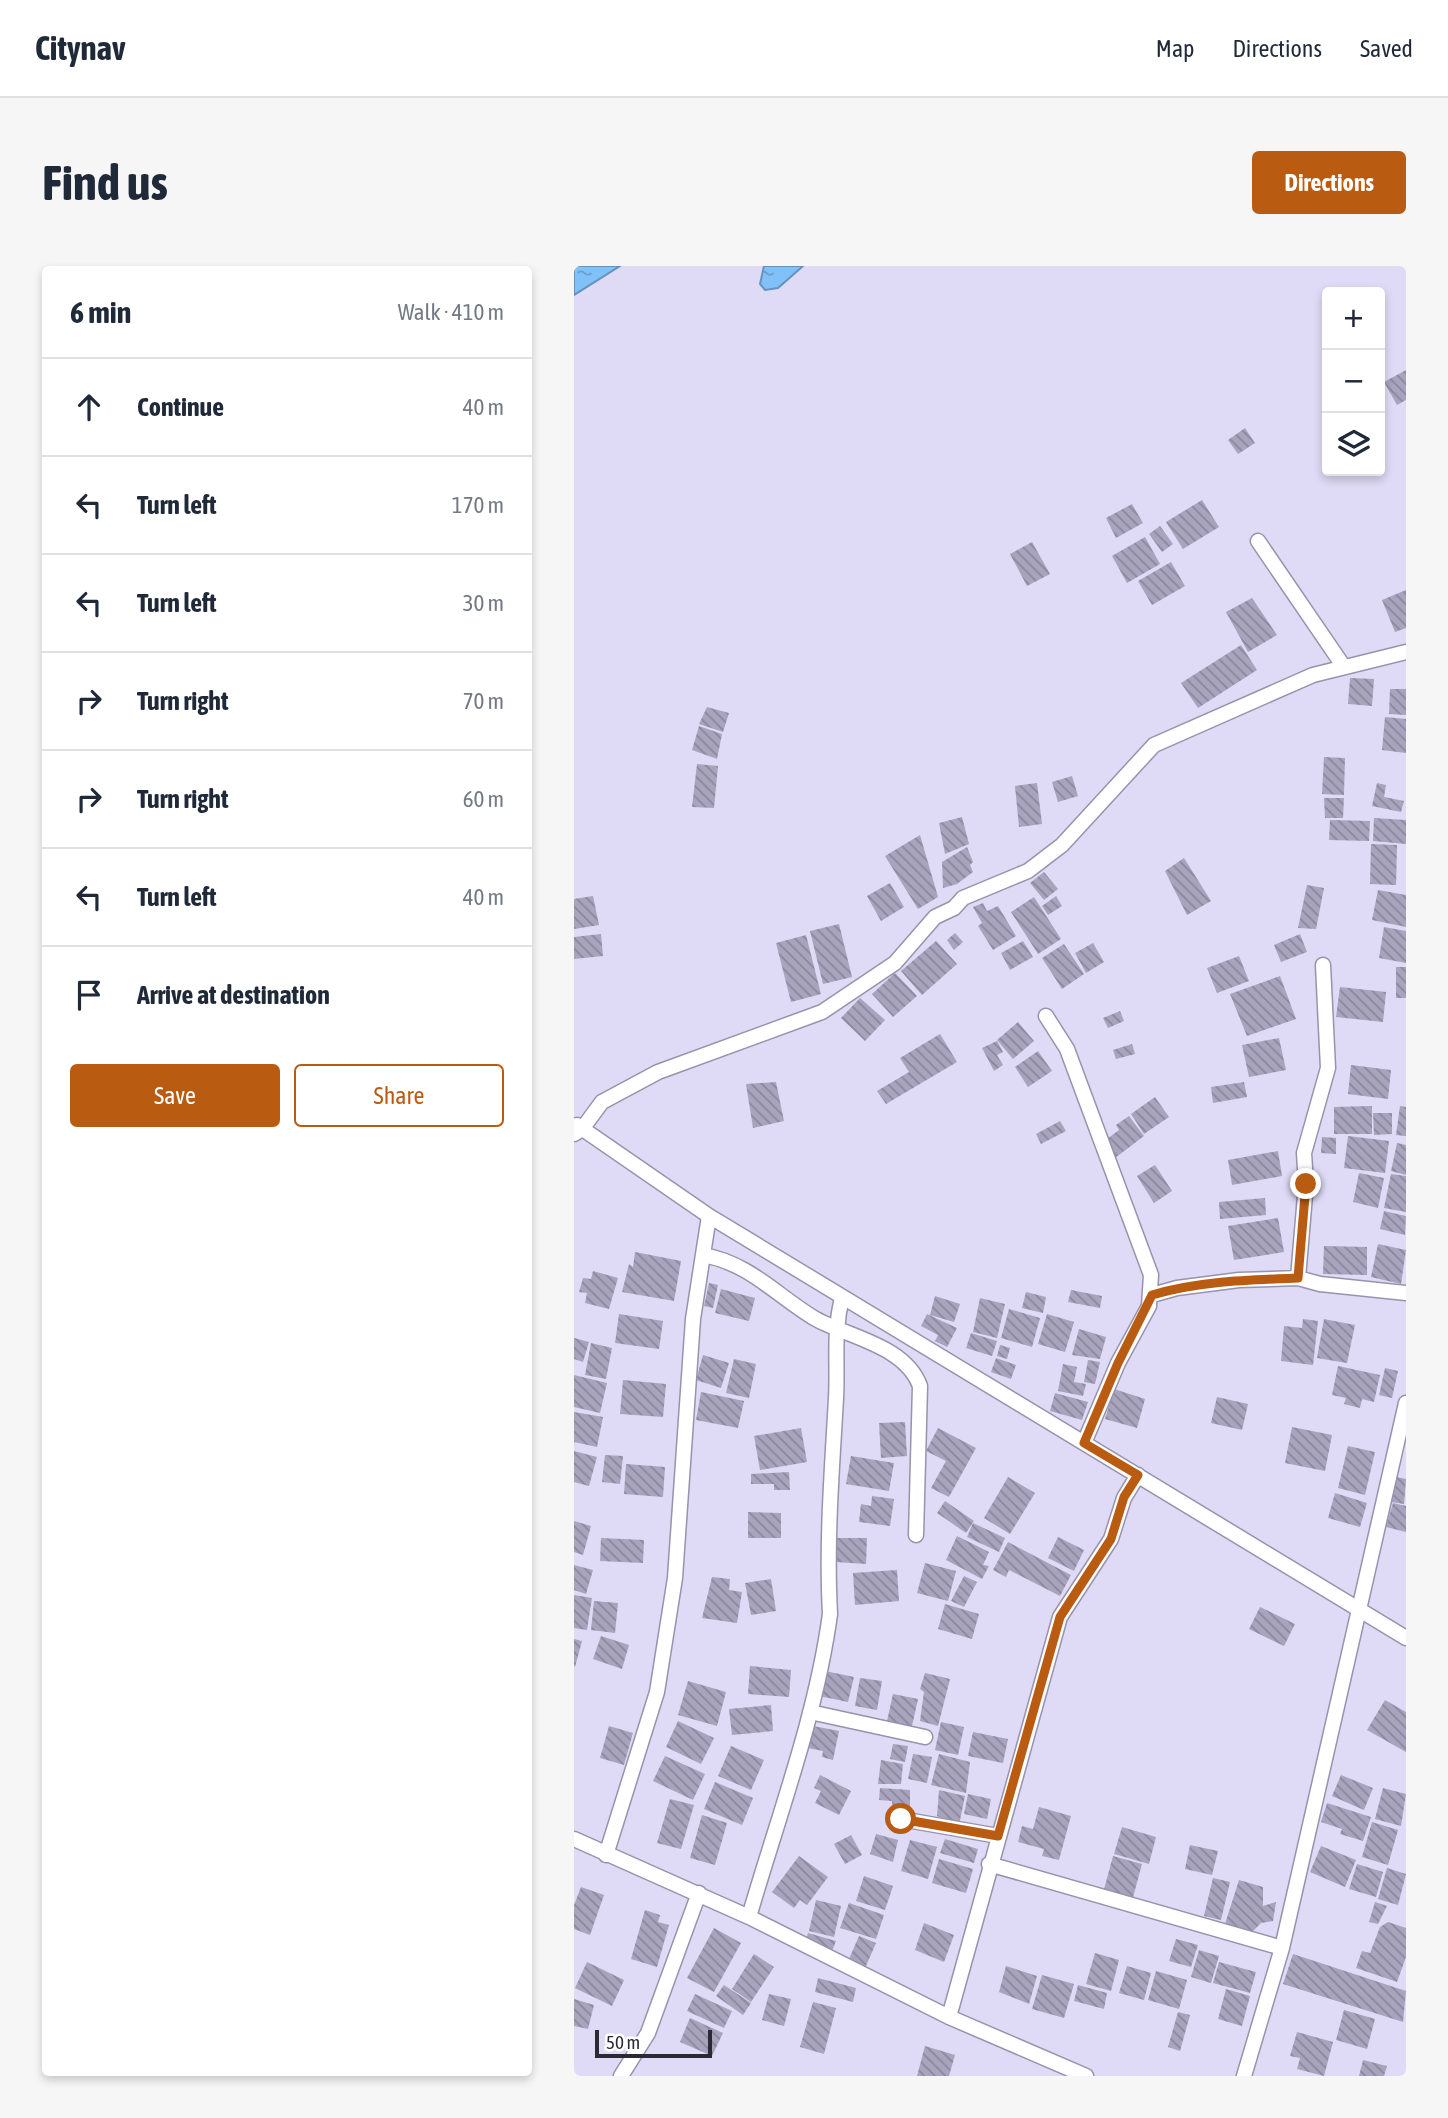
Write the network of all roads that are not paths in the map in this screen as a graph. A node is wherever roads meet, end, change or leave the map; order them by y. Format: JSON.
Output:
{"nodes":[{"id":1,"x":1258,"y":541,"type":"dead end"},
{"id":2,"x":1406,"y":652,"type":"edge"},
{"id":3,"x":1344,"y":667,"type":"junction"},
{"id":4,"x":1323,"y":965,"type":"dead end"},
{"id":5,"x":1046,"y":1016,"type":"dead end"},
{"id":6,"x":577,"y":1129,"type":"edge"},
{"id":7,"x":709,"y":1216,"type":"junction"},
{"id":8,"x":703,"y":1255,"type":"junction"},
{"id":9,"x":1298,"y":1278,"type":"junction"},
{"id":10,"x":1406,"y":1293,"type":"edge"},
{"id":11,"x":1152,"y":1295,"type":"junction"},
{"id":12,"x":842,"y":1297,"type":"junction"},
{"id":13,"x":835,"y":1327,"type":"junction"},
{"id":14,"x":1406,"y":1404,"type":"edge"},
{"id":15,"x":1084,"y":1443,"type":"junction"},
{"id":16,"x":1138,"y":1475,"type":"junction"},
{"id":17,"x":916,"y":1535,"type":"dead end"},
{"id":18,"x":1359,"y":1608,"type":"junction"},
{"id":19,"x":1406,"y":1638,"type":"edge"},
{"id":20,"x":810,"y":1712,"type":"junction"},
{"id":21,"x":925,"y":1737,"type":"dead end"},
{"id":22,"x":901,"y":1819,"type":"dead end"},
{"id":23,"x":998,"y":1836,"type":"junction"},
{"id":24,"x":574,"y":1839,"type":"edge"},
{"id":25,"x":606,"y":1855,"type":"junction"},
{"id":26,"x":989,"y":1864,"type":"junction"},
{"id":27,"x":699,"y":1893,"type":"junction"},
{"id":28,"x":749,"y":1917,"type":"junction"},
{"id":29,"x":1282,"y":1948,"type":"junction"},
{"id":30,"x":949,"y":2017,"type":"junction"},
{"id":31,"x":621,"y":2076,"type":"edge"},
{"id":32,"x":1086,"y":2076,"type":"edge"},
{"id":33,"x":1244,"y":2076,"type":"edge"}],
"edges":[{"from":1,"to":3,"type":"street"},
{"from":2,"to":3,"type":"street"},
{"from":3,"to":6,"type":"street"},
{"from":4,"to":9,"type":"street"},
{"from":5,"to":11,"type":"street"},
{"from":6,"to":7,"type":"street"},
{"from":7,"to":8,"type":"street"},
{"from":7,"to":12,"type":"street"},
{"from":8,"to":13,"type":"street"},
{"from":8,"to":25,"type":"street"},
{"from":9,"to":10,"type":"street"},
{"from":9,"to":11,"type":"street"},
{"from":11,"to":15,"type":"street"},
{"from":12,"to":13,"type":"street"},
{"from":12,"to":15,"type":"street"},
{"from":13,"to":17,"type":"street"},
{"from":13,"to":20,"type":"street"},
{"from":14,"to":18,"type":"street"},
{"from":15,"to":16,"type":"street"},
{"from":16,"to":18,"type":"street"},
{"from":16,"to":23,"type":"street"},
{"from":18,"to":19,"type":"street"},
{"from":18,"to":29,"type":"street"},
{"from":20,"to":21,"type":"street"},
{"from":20,"to":28,"type":"street"},
{"from":22,"to":23,"type":"street"},
{"from":23,"to":26,"type":"street"},
{"from":24,"to":25,"type":"street"},
{"from":25,"to":27,"type":"street"},
{"from":26,"to":29,"type":"street"},
{"from":26,"to":30,"type":"street"},
{"from":27,"to":28,"type":"street"},
{"from":27,"to":31,"type":"street"},
{"from":28,"to":30,"type":"street"},
{"from":29,"to":33,"type":"street"},
{"from":30,"to":32,"type":"street"}]}
